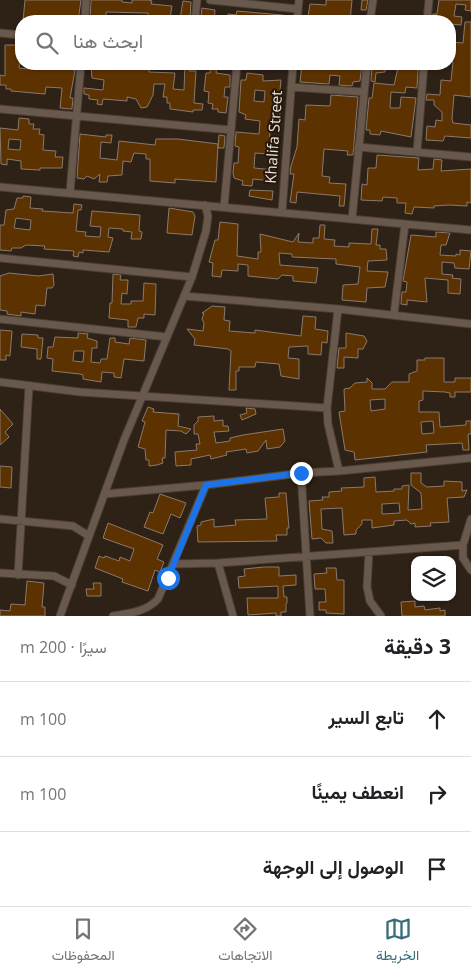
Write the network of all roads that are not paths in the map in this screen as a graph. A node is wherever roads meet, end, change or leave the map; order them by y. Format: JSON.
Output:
{"nodes":[{"id":1,"x":86,"y":0,"type":"edge"},
{"id":2,"x":197,"y":0,"type":"edge"},
{"id":3,"x":210,"y":0,"type":"edge"},
{"id":4,"x":299,"y":0,"type":"edge"},
{"id":5,"x":373,"y":0,"type":"edge"},
{"id":6,"x":429,"y":0,"type":"edge"},
{"id":7,"x":298,"y":9,"type":"junction"},
{"id":8,"x":85,"y":15,"type":"edge"},
{"id":9,"x":196,"y":15,"type":"edge"},
{"id":10,"x":298,"y":15,"type":"edge"},
{"id":11,"x":371,"y":15,"type":"edge"},
{"id":12,"x":428,"y":15,"type":"edge"},
{"id":13,"x":0,"y":33,"type":"edge"},
{"id":14,"x":15,"y":34,"type":"edge"},
{"id":15,"x":80,"y":70,"type":"edge"},
{"id":16,"x":236,"y":70,"type":"edge"},
{"id":17,"x":292,"y":70,"type":"edge"},
{"id":18,"x":366,"y":70,"type":"edge"},
{"id":19,"x":424,"y":70,"type":"edge"},
{"id":20,"x":291,"y":87,"type":"junction"},
{"id":21,"x":364,"y":92,"type":"junction"},
{"id":22,"x":0,"y":109,"type":"edge"},
{"id":23,"x":76,"y":114,"type":"junction"},
{"id":24,"x":231,"y":130,"type":"junction"},
{"id":25,"x":358,"y":147,"type":"junction"},
{"id":26,"x":417,"y":152,"type":"junction"},
{"id":27,"x":471,"y":157,"type":"edge"},
{"id":28,"x":0,"y":186,"type":"edge"},
{"id":29,"x":70,"y":192,"type":"junction"},
{"id":30,"x":206,"y":205,"type":"junction"},
{"id":31,"x":224,"y":207,"type":"junction"},
{"id":32,"x":282,"y":212,"type":"junction"},
{"id":33,"x":352,"y":219,"type":"junction"},
{"id":34,"x":405,"y":224,"type":"junction"},
{"id":35,"x":471,"y":230,"type":"edge"},
{"id":36,"x":0,"y":258,"type":"edge"},
{"id":37,"x":192,"y":277,"type":"junction"},
{"id":38,"x":184,"y":296,"type":"junction"},
{"id":39,"x":338,"y":308,"type":"junction"},
{"id":40,"x":394,"y":314,"type":"junction"},
{"id":41,"x":0,"y":320,"type":"edge"},
{"id":42,"x":471,"y":324,"type":"edge"},
{"id":43,"x":167,"y":338,"type":"junction"},
{"id":44,"x":0,"y":382,"type":"edge"},
{"id":45,"x":30,"y":386,"type":"junction"},
{"id":46,"x":142,"y":396,"type":"junction"},
{"id":47,"x":328,"y":408,"type":"junction"},
{"id":48,"x":471,"y":458,"type":"edge"},
{"id":49,"x":339,"y":471,"type":"junction"},
{"id":50,"x":301,"y":473,"type":"junction"},
{"id":51,"x":206,"y":485,"type":"junction"},
{"id":52,"x":105,"y":494,"type":"junction"},
{"id":53,"x":0,"y":519,"type":"edge"},
{"id":54,"x":471,"y":520,"type":"edge"},
{"id":55,"x":19,"y":521,"type":"junction"},
{"id":56,"x":89,"y":536,"type":"junction"},
{"id":57,"x":463,"y":545,"type":"junction"},
{"id":58,"x":369,"y":552,"type":"junction"},
{"id":59,"x":307,"y":557,"type":"junction"},
{"id":60,"x":218,"y":563,"type":"junction"},
{"id":61,"x":173,"y":564,"type":"junction"},
{"id":62,"x":471,"y":570,"type":"edge"},
{"id":63,"x":0,"y":573,"type":"edge"},
{"id":64,"x":18,"y":575,"type":"junction"},
{"id":65,"x":72,"y":585,"type":"junction"},
{"id":66,"x":60,"y":616,"type":"edge"},
{"id":67,"x":113,"y":616,"type":"edge"},
{"id":68,"x":233,"y":616,"type":"edge"},
{"id":69,"x":310,"y":616,"type":"edge"},
{"id":70,"x":381,"y":616,"type":"edge"}],
"edges":[{"from":1,"to":8,"type":"street"},
{"from":2,"to":9,"type":"street"},
{"from":3,"to":7,"type":"street"},
{"from":4,"to":7,"type":"street"},
{"from":5,"to":11,"type":"street"},
{"from":6,"to":12,"type":"street"},
{"from":7,"to":10,"type":"street"},
{"from":13,"to":14,"type":"street"},
{"from":15,"to":23,"type":"street"},
{"from":16,"to":24,"type":"street"},
{"from":17,"to":20,"type":"street","name":"Khalifa Street"},
{"from":18,"to":21,"type":"street"},
{"from":19,"to":26,"type":"street"},
{"from":20,"to":21,"type":"street"},
{"from":20,"to":32,"type":"street","name":"Khalifa Street"},
{"from":21,"to":25,"type":"street"},
{"from":22,"to":23,"type":"street"},
{"from":23,"to":24,"type":"street"},
{"from":23,"to":29,"type":"street"},
{"from":24,"to":31,"type":"street"},
{"from":25,"to":26,"type":"street"},
{"from":25,"to":33,"type":"street"},
{"from":26,"to":27,"type":"street"},
{"from":28,"to":29,"type":"street"},
{"from":29,"to":30,"type":"street"},
{"from":30,"to":31,"type":"street"},
{"from":30,"to":37,"type":"street"},
{"from":31,"to":32,"type":"street"},
{"from":32,"to":33,"type":"street"},
{"from":33,"to":34,"type":"street"},
{"from":34,"to":35,"type":"street"},
{"from":34,"to":40,"type":"street"},
{"from":36,"to":37,"type":"street"},
{"from":37,"to":38,"type":"street"},
{"from":38,"to":39,"type":"street"},
{"from":38,"to":43,"type":"street"},
{"from":39,"to":40,"type":"street"},
{"from":39,"to":47,"type":"street"},
{"from":40,"to":42,"type":"street"},
{"from":41,"to":43,"type":"street"},
{"from":43,"to":46,"type":"street"},
{"from":44,"to":45,"type":"street"},
{"from":45,"to":46,"type":"street"},
{"from":45,"to":55,"type":"street"},
{"from":46,"to":47,"type":"street"},
{"from":46,"to":52,"type":"street"},
{"from":47,"to":49,"type":"street"},
{"from":48,"to":49,"type":"street"},
{"from":49,"to":50,"type":"street"},
{"from":50,"to":51,"type":"street"},
{"from":50,"to":59,"type":"street"},
{"from":51,"to":52,"type":"street"},
{"from":51,"to":61,"type":"street"},
{"from":52,"to":56,"type":"street"},
{"from":53,"to":55,"type":"street"},
{"from":54,"to":57,"type":"street"},
{"from":55,"to":56,"type":"street"},
{"from":55,"to":64,"type":"street"},
{"from":56,"to":65,"type":"street"},
{"from":57,"to":58,"type":"street"},
{"from":57,"to":62,"type":"street"},
{"from":58,"to":59,"type":"street"},
{"from":58,"to":70,"type":"street"},
{"from":59,"to":60,"type":"street"},
{"from":59,"to":69,"type":"street"},
{"from":60,"to":61,"type":"street"},
{"from":60,"to":68,"type":"street"},
{"from":61,"to":67,"type":"street"},
{"from":63,"to":64,"type":"street"},
{"from":64,"to":65,"type":"street"},
{"from":65,"to":66,"type":"street"}]}
